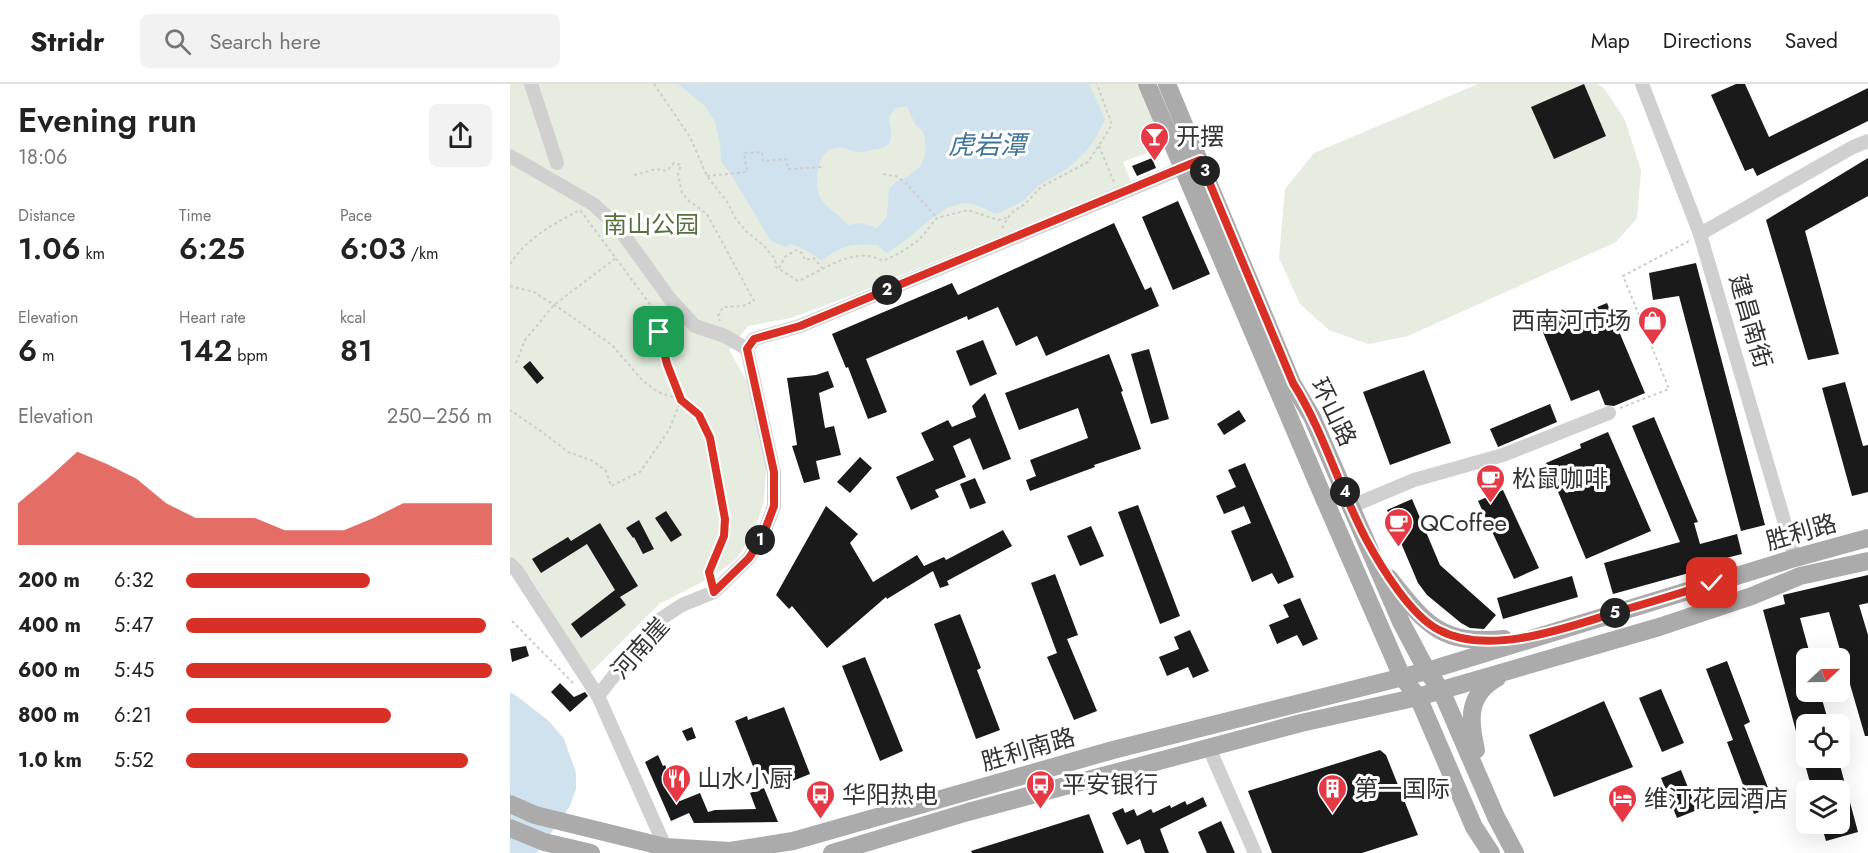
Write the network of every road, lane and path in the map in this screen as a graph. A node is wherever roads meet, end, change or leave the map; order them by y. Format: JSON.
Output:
{"nodes":[{"id":1,"x":531,"y":84,"type":"edge"},
{"id":2,"x":654,"y":84,"type":"edge"},
{"id":3,"x":1096,"y":84,"type":"edge"},
{"id":4,"x":1147,"y":84,"type":"edge"},
{"id":5,"x":1167,"y":84,"type":"edge"},
{"id":6,"x":1642,"y":84,"type":"edge"},
{"id":7,"x":1868,"y":141,"type":"edge"},
{"id":8,"x":1100,"y":146,"type":"junction"},
{"id":9,"x":510,"y":156,"type":"edge"},
{"id":10,"x":557,"y":164,"type":"dead end"},
{"id":11,"x":1192,"y":164,"type":"junction"},
{"id":12,"x":823,"y":167,"type":"dead end"},
{"id":13,"x":883,"y":174,"type":"dead end"},
{"id":14,"x":634,"y":175,"type":"dead end"},
{"id":15,"x":707,"y":176,"type":"junction"},
{"id":16,"x":1118,"y":194,"type":"junction"},
{"id":17,"x":1008,"y":217,"type":"junction"},
{"id":18,"x":937,"y":219,"type":"junction"},
{"id":19,"x":1700,"y":234,"type":"junction"},
{"id":20,"x":1000,"y":243,"type":"junction"},
{"id":21,"x":1681,"y":245,"type":"dead end"},
{"id":22,"x":616,"y":258,"type":"junction"},
{"id":23,"x":510,"y":264,"type":"edge"},
{"id":24,"x":822,"y":268,"type":"junction"},
{"id":25,"x":779,"y":269,"type":"junction"},
{"id":26,"x":510,"y":286,"type":"edge"},
{"id":27,"x":554,"y":305,"type":"junction"},
{"id":28,"x":725,"y":336,"type":"junction"},
{"id":29,"x":747,"y":349,"type":"junction"},
{"id":30,"x":516,"y":363,"type":"dead end"},
{"id":31,"x":681,"y":400,"type":"junction"},
{"id":32,"x":510,"y":410,"type":"edge"},
{"id":33,"x":1609,"y":413,"type":"joint"},
{"id":34,"x":1312,"y":417,"type":"junction"},
{"id":35,"x":1293,"y":426,"type":"junction"},
{"id":36,"x":1352,"y":506,"type":"junction"},
{"id":37,"x":1365,"y":538,"type":"junction"},
{"id":38,"x":1868,"y":538,"type":"edge"},
{"id":39,"x":1795,"y":558,"type":"junction"},
{"id":40,"x":1868,"y":561,"type":"edge"},
{"id":41,"x":510,"y":564,"type":"edge"},
{"id":42,"x":1800,"y":576,"type":"junction"},
{"id":43,"x":714,"y":592,"type":"junction"},
{"id":44,"x":512,"y":621,"type":"dead end"},
{"id":45,"x":1545,"y":634,"type":"junction"},
{"id":46,"x":1427,"y":670,"type":"junction"},
{"id":47,"x":1513,"y":670,"type":"junction"},
{"id":48,"x":1402,"y":677,"type":"junction"},
{"id":49,"x":1441,"y":690,"type":"junction"},
{"id":50,"x":598,"y":696,"type":"junction"},
{"id":51,"x":1418,"y":697,"type":"junction"},
{"id":52,"x":1209,"y":748,"type":"junction"},
{"id":53,"x":510,"y":804,"type":"edge"},
{"id":54,"x":1490,"y":804,"type":"junction"},
{"id":55,"x":510,"y":828,"type":"edge"},
{"id":56,"x":660,"y":847,"type":"edge"},
{"id":57,"x":591,"y":853,"type":"edge"},
{"id":58,"x":832,"y":853,"type":"edge"},
{"id":59,"x":1255,"y":853,"type":"edge"},
{"id":60,"x":1491,"y":853,"type":"edge"},
{"id":61,"x":1515,"y":853,"type":"edge"}],
"edges":[{"from":1,"to":10,"type":"street"},
{"from":2,"to":15,"type":"path"},
{"from":3,"to":8,"type":"path"},
{"from":4,"to":11,"type":"main road","name":"环山路"},
{"from":5,"to":11,"type":"main road","name":"环山路"},
{"from":6,"to":19,"type":"street","name":"建昌南街"},
{"from":7,"to":19,"type":"street"},
{"from":8,"to":16,"type":"path"},
{"from":8,"to":17,"type":"path"},
{"from":9,"to":28,"type":"street"},
{"from":11,"to":16,"type":"street"},
{"from":11,"to":34,"type":"main road","name":"环山路"},
{"from":11,"to":35,"type":"main road","name":"环山路"},
{"from":12,"to":15,"type":"path"},
{"from":13,"to":18,"type":"path"},
{"from":14,"to":28,"type":"path"},
{"from":15,"to":25,"type":"path"},
{"from":16,"to":20,"type":"street"},
{"from":17,"to":18,"type":"path"},
{"from":17,"to":20,"type":"path"},
{"from":18,"to":24,"type":"path"},
{"from":19,"to":39,"type":"street","name":"建昌南街"},
{"from":20,"to":29,"type":"street"},
{"from":21,"to":33,"type":"path"},
{"from":22,"to":23,"type":"path"},
{"from":22,"to":27,"type":"path"},
{"from":22,"to":31,"type":"path"},
{"from":24,"to":25,"type":"path"},
{"from":24,"to":25,"type":"path"},
{"from":26,"to":27,"type":"path"},
{"from":27,"to":30,"type":"path"},
{"from":27,"to":31,"type":"path"},
{"from":28,"to":29,"type":"street"},
{"from":29,"to":43,"type":"street","name":"河南崖"},
{"from":31,"to":32,"type":"path"},
{"from":31,"to":43,"type":"path"},
{"from":33,"to":36,"type":"street"},
{"from":34,"to":35,"type":"main road"},
{"from":34,"to":36,"type":"main road","name":"环山路"},
{"from":35,"to":48,"type":"main road","name":"环山路"},
{"from":36,"to":37,"type":"main road","name":"环山路"},
{"from":37,"to":45,"type":"main road"},
{"from":37,"to":46,"type":"main road","name":"环山路"},
{"from":38,"to":39,"type":"main road","name":"胜利路"},
{"from":39,"to":42,"type":"main road","name":"建昌南街"},
{"from":39,"to":45,"type":"main road","name":"胜利路"},
{"from":40,"to":42,"type":"main road","name":"胜利路"},
{"from":41,"to":50,"type":"street"},
{"from":42,"to":47,"type":"main road","name":"胜利路"},
{"from":43,"to":50,"type":"street","name":"河南崖"},
{"from":44,"to":50,"type":"path"},
{"from":45,"to":46,"type":"main road","name":"胜利路"},
{"from":46,"to":48,"type":"main road","name":"胜利路"},
{"from":46,"to":49,"type":"main road","name":"环山路"},
{"from":47,"to":49,"type":"main road","name":"胜利路"},
{"from":47,"to":54,"type":"main road"},
{"from":48,"to":51,"type":"main road","name":"环山路"},
{"from":48,"to":56,"type":"main road","name":"胜利南路"},
{"from":49,"to":51,"type":"main road","name":"胜利路"},
{"from":49,"to":54,"type":"main road","name":"环山路"},
{"from":50,"to":56,"type":"street"},
{"from":51,"to":52,"type":"main road","name":"胜利南路"},
{"from":51,"to":60,"type":"main road","name":"环山路"},
{"from":52,"to":58,"type":"main road","name":"胜利南路"},
{"from":52,"to":59,"type":"street"},
{"from":53,"to":56,"type":"main road","name":"胜利南路"},
{"from":54,"to":61,"type":"main road","name":"环山路"},
{"from":55,"to":57,"type":"main road"}]}
